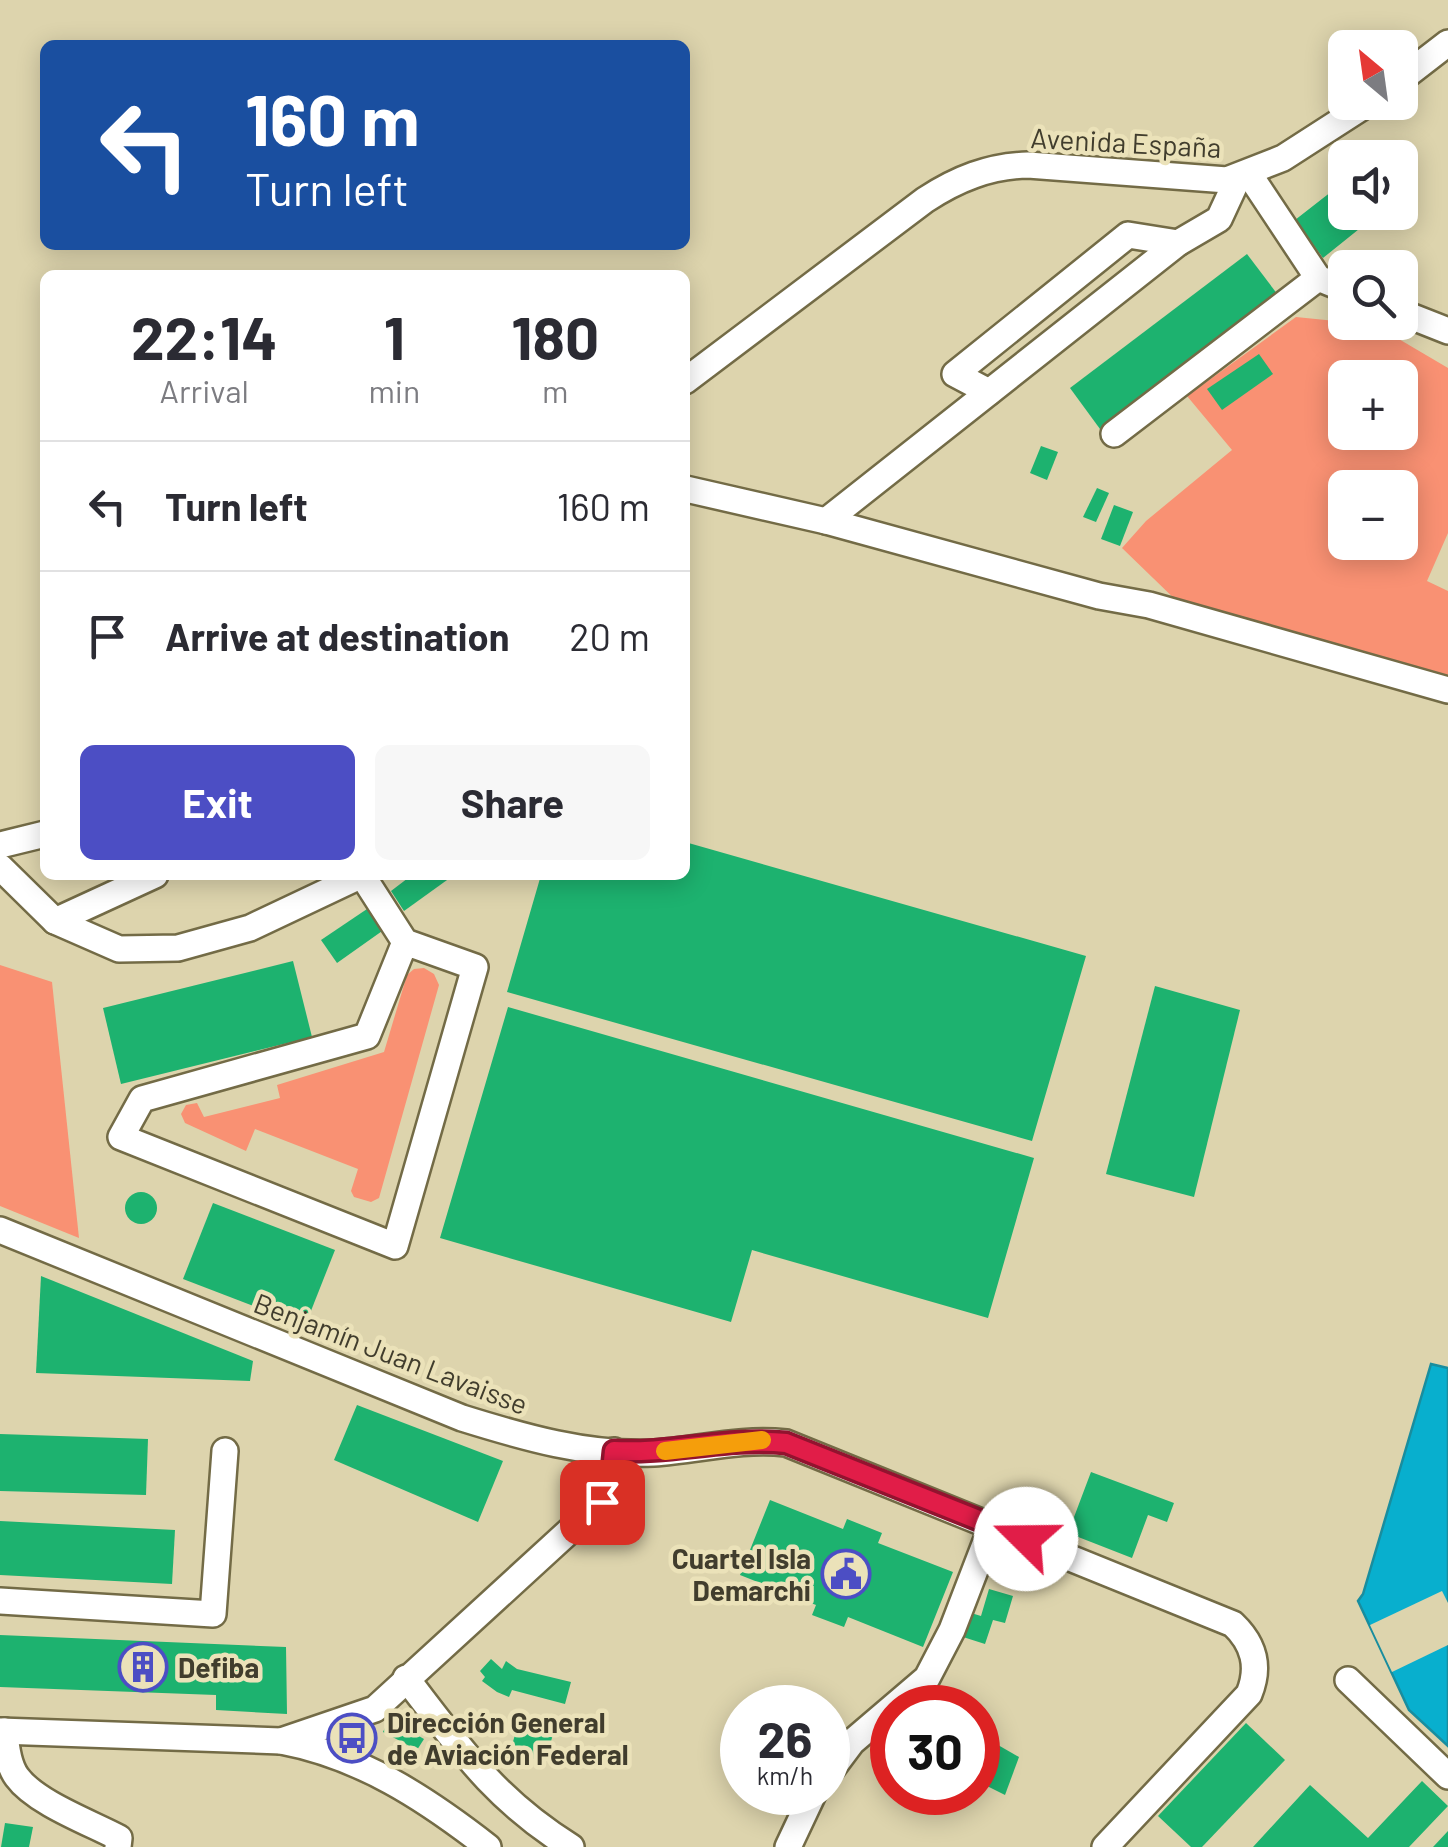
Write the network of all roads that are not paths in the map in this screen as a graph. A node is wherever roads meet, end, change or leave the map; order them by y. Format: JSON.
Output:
{"nodes":[{"id":1,"x":1448,"y":43,"type":"edge"},
{"id":2,"x":1418,"y":66,"type":"edge"},
{"id":3,"x":1343,"y":120,"type":"edge"},
{"id":4,"x":1243,"y":176,"type":"junction"},
{"id":5,"x":1178,"y":243,"type":"junction"},
{"id":6,"x":1318,"y":278,"type":"junction"},
{"id":7,"x":1328,"y":282,"type":"edge"},
{"id":8,"x":1418,"y":319,"type":"edge"},
{"id":9,"x":1448,"y":331,"type":"edge"},
{"id":10,"x":690,"y":377,"type":"edge"},
{"id":11,"x":989,"y":392,"type":"junction"},
{"id":12,"x":1114,"y":434,"type":"dead end"},
{"id":13,"x":690,"y":490,"type":"edge"},
{"id":14,"x":826,"y":521,"type":"junction"},
{"id":15,"x":1448,"y":690,"type":"edge"},
{"id":16,"x":40,"y":835,"type":"edge"},
{"id":17,"x":0,"y":845,"type":"edge"},
{"id":18,"x":0,"y":867,"type":"edge"},
{"id":19,"x":144,"y":880,"type":"edge"},
{"id":20,"x":351,"y":880,"type":"edge"},
{"id":21,"x":365,"y":880,"type":"edge"},
{"id":22,"x":56,"y":921,"type":"junction"},
{"id":23,"x":404,"y":942,"type":"junction"},
{"id":24,"x":0,"y":1230,"type":"edge"},
{"id":25,"x":225,"y":1451,"type":"dead end"},
{"id":26,"x":614,"y":1451,"type":"junction"},
{"id":27,"x":992,"y":1526,"type":"junction"},
{"id":28,"x":0,"y":1601,"type":"edge"},
{"id":29,"x":406,"y":1678,"type":"junction"},
{"id":30,"x":1348,"y":1680,"type":"dead end"},
{"id":31,"x":2,"y":1731,"type":"edge"},
{"id":32,"x":281,"y":1741,"type":"junction"},
{"id":33,"x":850,"y":1745,"type":"edge"},
{"id":34,"x":1448,"y":1776,"type":"edge"},
{"id":35,"x":803,"y":1815,"type":"edge"},
{"id":36,"x":118,"y":1847,"type":"edge"},
{"id":37,"x":488,"y":1847,"type":"edge"},
{"id":38,"x":571,"y":1847,"type":"edge"},
{"id":39,"x":788,"y":1847,"type":"edge"},
{"id":40,"x":1105,"y":1847,"type":"edge"}],
"edges":[{"from":1,"to":2,"type":"street"},
{"from":3,"to":4,"type":"street","name":"Avenida España"},
{"from":4,"to":5,"type":"street"},
{"from":4,"to":6,"type":"street"},
{"from":4,"to":10,"type":"street","name":"Avenida España"},
{"from":5,"to":11,"type":"street"},
{"from":5,"to":11,"type":"street"},
{"from":6,"to":7,"type":"street"},
{"from":6,"to":12,"type":"street"},
{"from":8,"to":9,"type":"street"},
{"from":11,"to":14,"type":"street"},
{"from":13,"to":14,"type":"street"},
{"from":14,"to":15,"type":"street"},
{"from":16,"to":17,"type":"street"},
{"from":18,"to":22,"type":"street"},
{"from":19,"to":22,"type":"street"},
{"from":20,"to":22,"type":"street"},
{"from":21,"to":23,"type":"street"},
{"from":23,"to":23,"type":"street"},
{"from":24,"to":26,"type":"street","name":"Benjamín Juan Lavaisse"},
{"from":25,"to":28,"type":"street"},
{"from":26,"to":27,"type":"street","name":"Benjamín Juan Lavaisse"},
{"from":26,"to":29,"type":"street"},
{"from":27,"to":33,"type":"street"},
{"from":27,"to":40,"type":"street","name":"Benjamín Juan Lavaisse"},
{"from":29,"to":32,"type":"street"},
{"from":29,"to":38,"type":"street"},
{"from":30,"to":34,"type":"street"},
{"from":31,"to":32,"type":"street"},
{"from":31,"to":36,"type":"street"},
{"from":32,"to":37,"type":"street"},
{"from":35,"to":39,"type":"street"}]}
